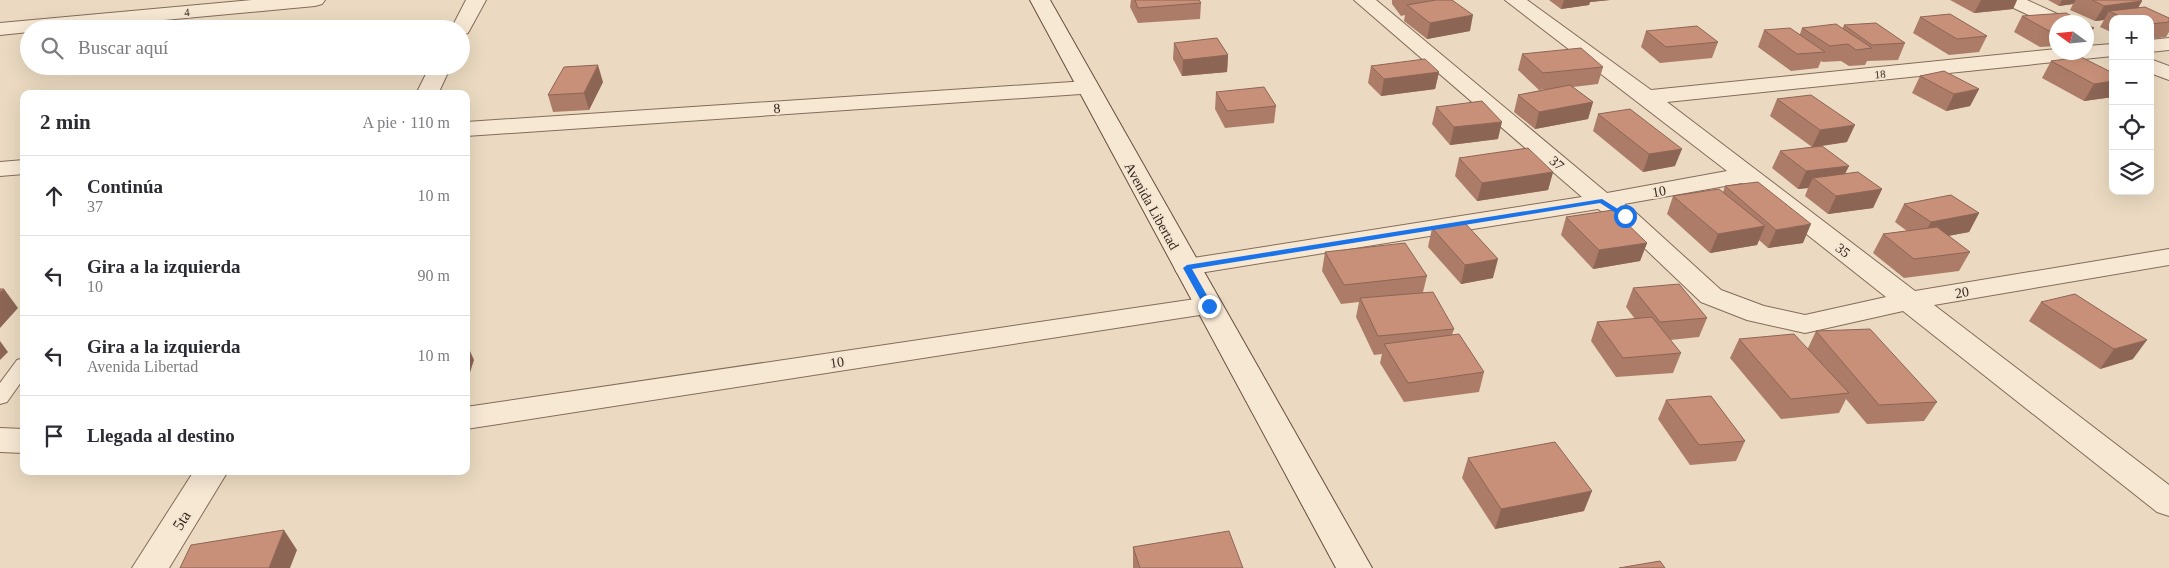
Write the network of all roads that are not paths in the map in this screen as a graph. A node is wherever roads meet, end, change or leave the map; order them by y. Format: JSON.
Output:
{"nodes":[{"id":1,"x":315,"y":0,"type":"edge"},
{"id":2,"x":476,"y":0,"type":"edge"},
{"id":3,"x":1040,"y":0,"type":"edge"},
{"id":4,"x":1364,"y":0,"type":"edge"},
{"id":5,"x":1515,"y":0,"type":"edge"},
{"id":6,"x":2012,"y":0,"type":"edge"},
{"id":7,"x":2049,"y":17,"type":"edge"},
{"id":8,"x":98,"y":20,"type":"edge"},
{"id":9,"x":466,"y":20,"type":"edge"},
{"id":10,"x":20,"y":27,"type":"edge"},
{"id":11,"x":0,"y":29,"type":"edge"},
{"id":12,"x":2094,"y":39,"type":"edge"},
{"id":13,"x":2169,"y":44,"type":"edge"},
{"id":14,"x":2154,"y":46,"type":"edge"},
{"id":15,"x":2109,"y":47,"type":"edge"},
{"id":16,"x":2109,"y":49,"type":"edge"},
{"id":17,"x":2154,"y":67,"type":"edge"},
{"id":18,"x":2169,"y":74,"type":"edge"},
{"id":19,"x":436,"y":75,"type":"edge"},
{"id":20,"x":1087,"y":88,"type":"junction"},
{"id":21,"x":429,"y":90,"type":"edge"},
{"id":22,"x":1647,"y":97,"type":"junction"},
{"id":23,"x":470,"y":129,"type":"edge"},
{"id":24,"x":20,"y":167,"type":"edge"},
{"id":25,"x":0,"y":169,"type":"edge"},
{"id":26,"x":1747,"y":175,"type":"junction"},
{"id":27,"x":1602,"y":201,"type":"junction"},
{"id":28,"x":2169,"y":257,"type":"edge"},
{"id":29,"x":1187,"y":268,"type":"junction"},
{"id":30,"x":1909,"y":301,"type":"junction"},
{"id":31,"x":1209,"y":306,"type":"junction"},
{"id":32,"x":1756,"y":314,"type":"joint"},
{"id":33,"x":20,"y":370,"type":"edge"},
{"id":34,"x":0,"y":397,"type":"edge"},
{"id":35,"x":470,"y":417,"type":"edge"},
{"id":36,"x":0,"y":440,"type":"edge"},
{"id":37,"x":20,"y":441,"type":"edge"},
{"id":38,"x":209,"y":475,"type":"edge"},
{"id":39,"x":2169,"y":503,"type":"edge"},
{"id":40,"x":150,"y":568,"type":"edge"},
{"id":41,"x":1354,"y":568,"type":"edge"}],
"edges":[{"from":1,"to":8,"type":"street","name":"4"},
{"from":2,"to":9,"type":"street"},
{"from":3,"to":20,"type":"street","name":"Avenida Libertad"},
{"from":4,"to":27,"type":"street","name":"37"},
{"from":5,"to":22,"type":"street","name":"35"},
{"from":6,"to":7,"type":"street"},
{"from":10,"to":11,"type":"street","name":"4"},
{"from":12,"to":15,"type":"street"},
{"from":13,"to":14,"type":"street"},
{"from":16,"to":22,"type":"street","name":"18"},
{"from":17,"to":18,"type":"street"},
{"from":19,"to":21,"type":"street"},
{"from":20,"to":23,"type":"street","name":"8"},
{"from":20,"to":29,"type":"street","name":"Avenida Libertad"},
{"from":22,"to":26,"type":"street","name":"35"},
{"from":24,"to":25,"type":"street"},
{"from":26,"to":27,"type":"street","name":"10"},
{"from":26,"to":30,"type":"street","name":"35"},
{"from":27,"to":29,"type":"street","name":"10"},
{"from":27,"to":32,"type":"street","name":"37"},
{"from":28,"to":30,"type":"street","name":"20"},
{"from":29,"to":31,"type":"street","name":"Avenida Libertad"},
{"from":30,"to":32,"type":"street","name":"20"},
{"from":30,"to":39,"type":"street","name":"35"},
{"from":31,"to":35,"type":"street","name":"10"},
{"from":31,"to":41,"type":"street","name":"Avenida Libertad"},
{"from":33,"to":34,"type":"lane"},
{"from":36,"to":37,"type":"street"},
{"from":38,"to":40,"type":"street","name":"5ta"}]}
